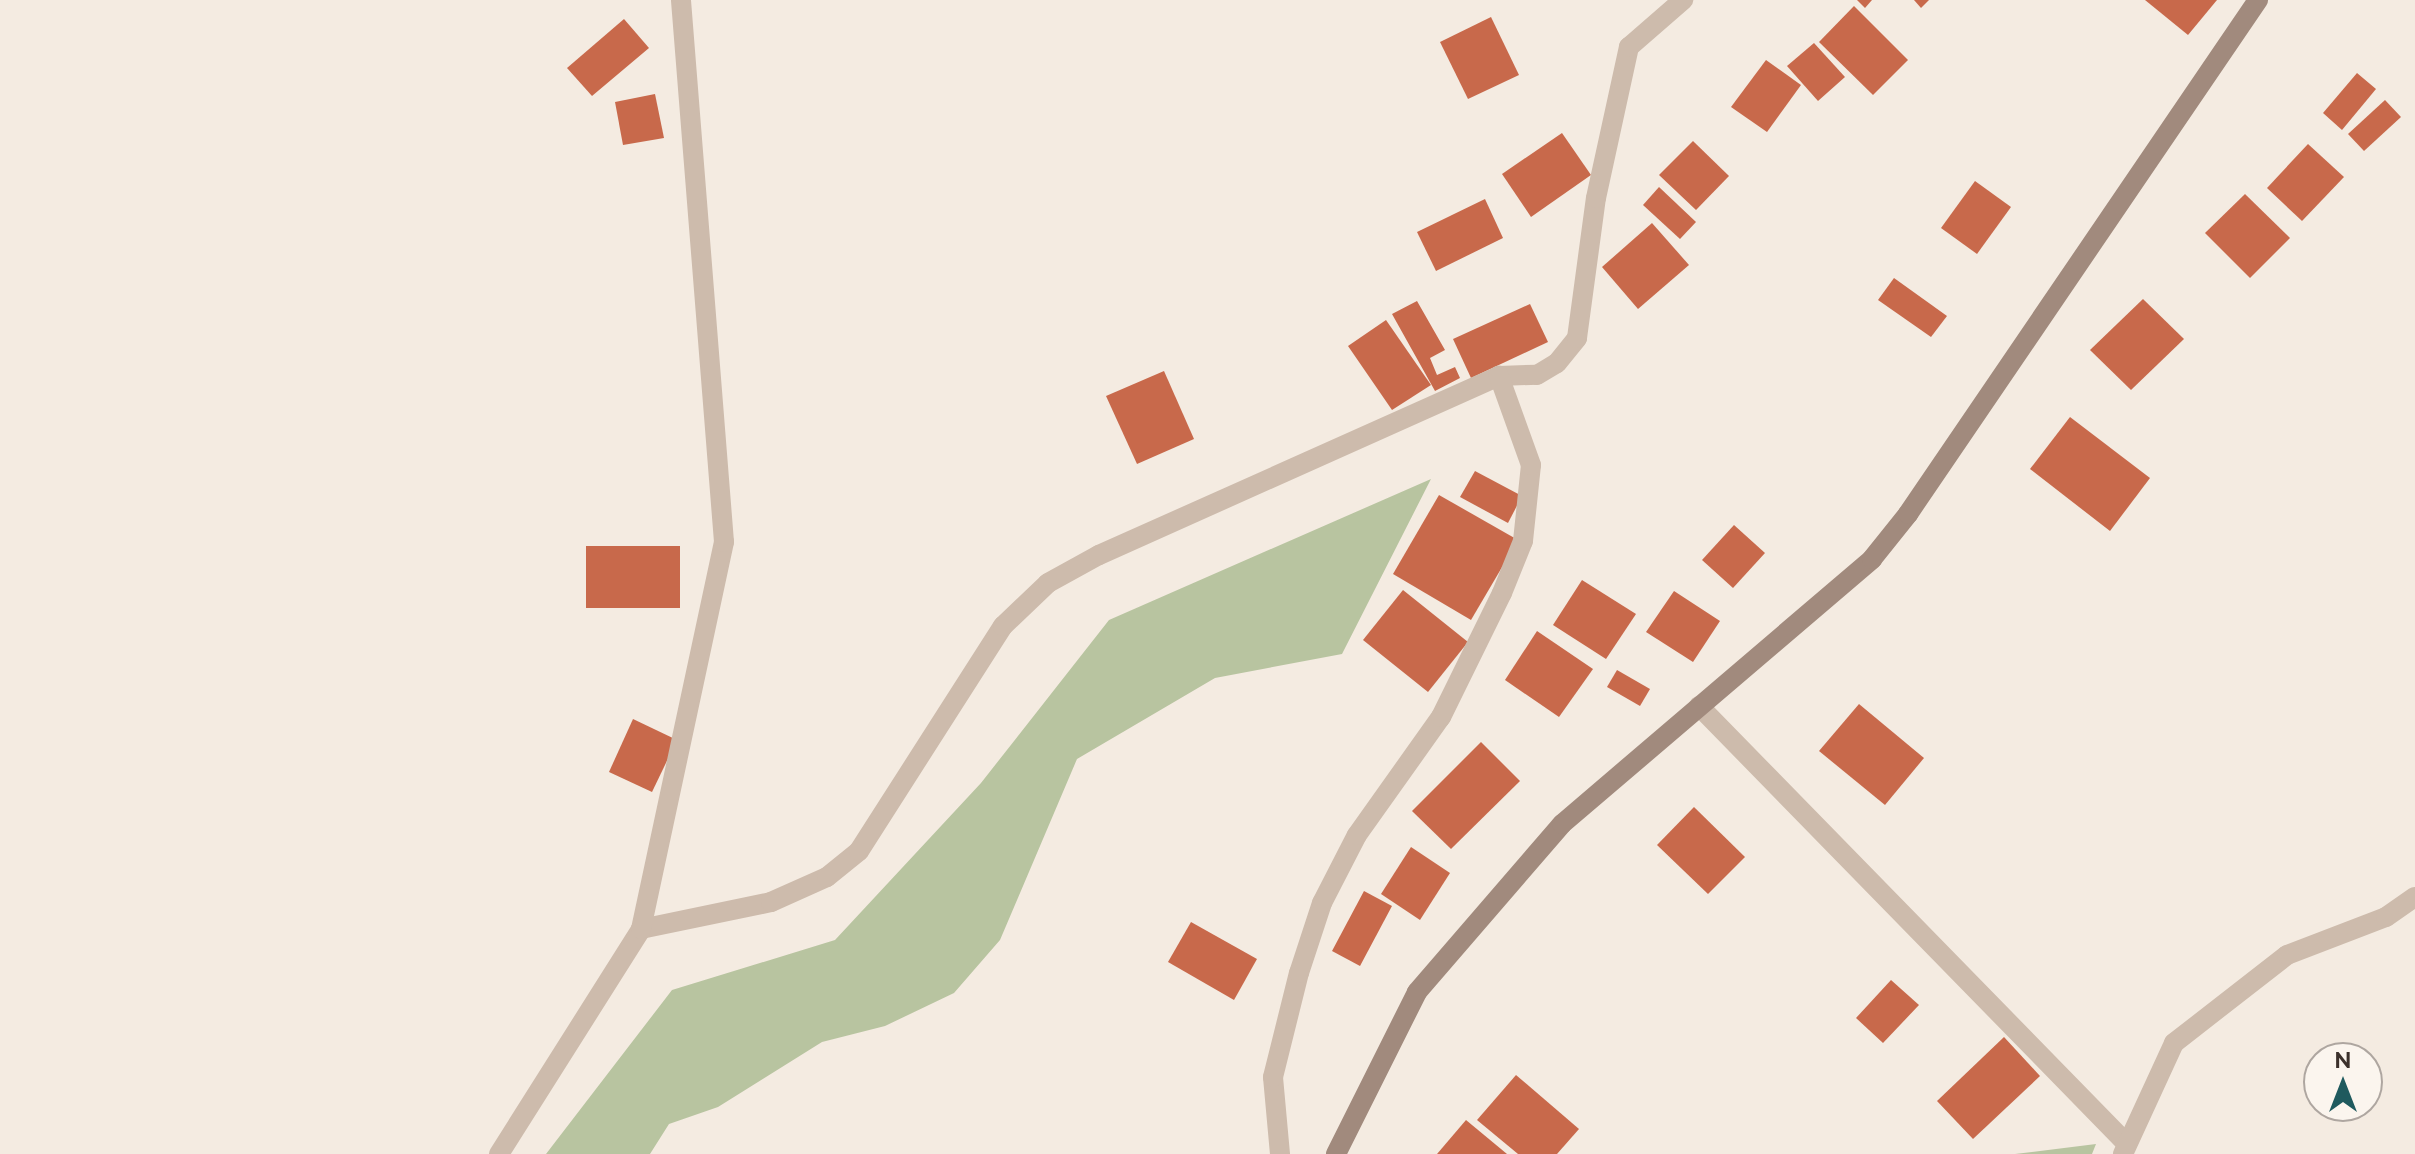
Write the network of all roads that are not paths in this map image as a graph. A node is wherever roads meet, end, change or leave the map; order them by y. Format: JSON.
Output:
{"nodes":[{"id":1,"x":681,"y":0,"type":"edge"},
{"id":2,"x":1683,"y":0,"type":"edge"},
{"id":3,"x":2258,"y":0,"type":"edge"},
{"id":4,"x":1499,"y":376,"type":"junction"},
{"id":5,"x":1699,"y":706,"type":"junction"},
{"id":6,"x":2415,"y":897,"type":"edge"},
{"id":7,"x":641,"y":929,"type":"junction"},
{"id":8,"x":2125,"y":1149,"type":"edge"},
{"id":9,"x":499,"y":1154,"type":"edge"},
{"id":10,"x":1280,"y":1154,"type":"edge"},
{"id":11,"x":1336,"y":1154,"type":"edge"}],
"edges":[{"from":1,"to":7,"type":"street"},
{"from":2,"to":4,"type":"street"},
{"from":3,"to":5,"type":"street"},
{"from":4,"to":7,"type":"street"},
{"from":4,"to":10,"type":"street"},
{"from":5,"to":8,"type":"street"},
{"from":5,"to":11,"type":"street"},
{"from":6,"to":8,"type":"street"},
{"from":7,"to":9,"type":"street"}]}
